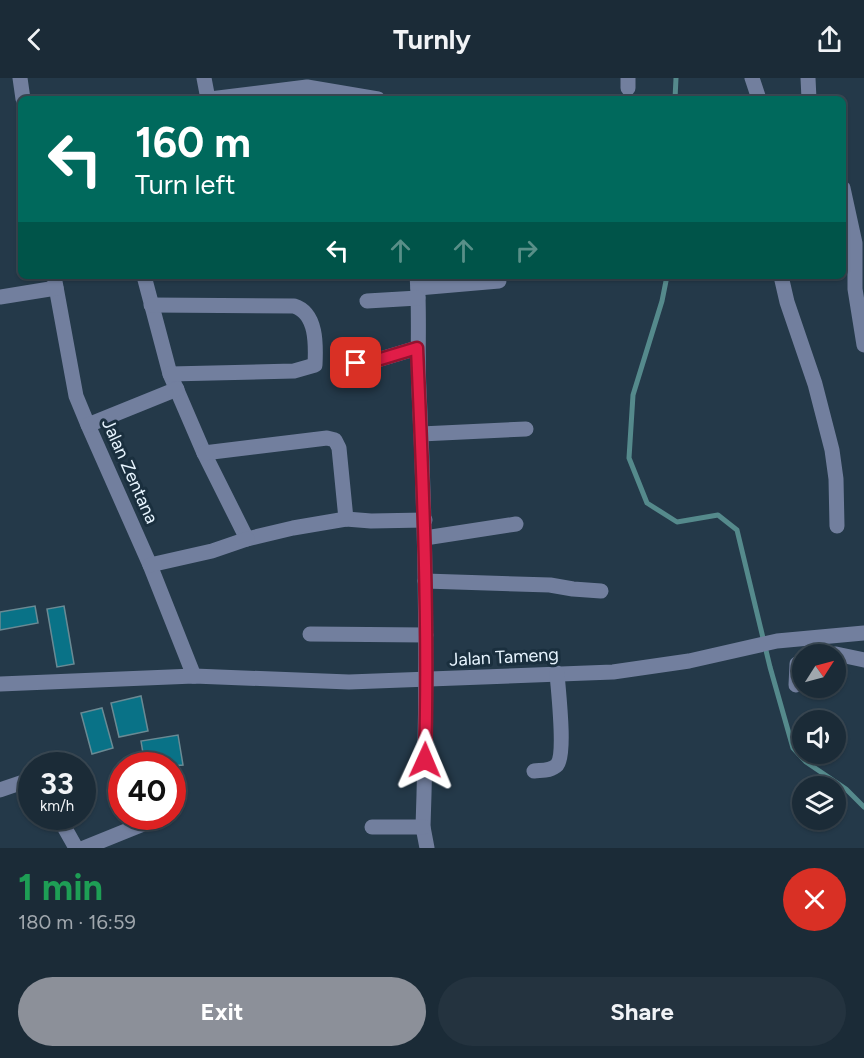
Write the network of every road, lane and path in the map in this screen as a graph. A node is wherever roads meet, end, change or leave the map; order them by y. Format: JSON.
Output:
{"nodes":[{"id":1,"x":20,"y":78,"type":"edge"},
{"id":2,"x":204,"y":78,"type":"edge"},
{"id":3,"x":752,"y":78,"type":"edge"},
{"id":4,"x":808,"y":78,"type":"edge"},
{"id":5,"x":306,"y":88,"type":"edge"},
{"id":6,"x":23,"y":96,"type":"edge"},
{"id":7,"x":208,"y":96,"type":"edge"},
{"id":8,"x":235,"y":96,"type":"edge"},
{"id":9,"x":358,"y":96,"type":"edge"},
{"id":10,"x":758,"y":96,"type":"edge"},
{"id":11,"x":809,"y":96,"type":"edge"},
{"id":12,"x":846,"y":202,"type":"edge"},
{"id":13,"x":145,"y":279,"type":"edge"},
{"id":14,"x":782,"y":279,"type":"edge"},
{"id":15,"x":499,"y":281,"type":"dead end"},
{"id":16,"x":55,"y":282,"type":"edge"},
{"id":17,"x":418,"y":287,"type":"edge"},
{"id":18,"x":860,"y":289,"type":"edge"},
{"id":19,"x":0,"y":297,"type":"edge"},
{"id":20,"x":367,"y":301,"type":"dead end"},
{"id":21,"x":152,"y":305,"type":"junction"},
{"id":22,"x":864,"y":345,"type":"edge"},
{"id":23,"x":417,"y":348,"type":"junction"},
{"id":24,"x":339,"y":364,"type":"dead end"},
{"id":25,"x":170,"y":374,"type":"junction"},
{"id":26,"x":177,"y":389,"type":"junction"},
{"id":27,"x":88,"y":425,"type":"junction"},
{"id":28,"x":526,"y":429,"type":"dead end"},
{"id":29,"x":421,"y":434,"type":"junction"},
{"id":30,"x":204,"y":453,"type":"junction"},
{"id":31,"x":346,"y":519,"type":"junction"},
{"id":32,"x":425,"y":520,"type":"junction"},
{"id":33,"x":516,"y":524,"type":"dead end"},
{"id":34,"x":837,"y":526,"type":"dead end"},
{"id":35,"x":425,"y":538,"type":"junction"},
{"id":36,"x":247,"y":539,"type":"junction"},
{"id":37,"x":150,"y":565,"type":"junction"},
{"id":38,"x":425,"y":581,"type":"junction"},
{"id":39,"x":601,"y":591,"type":"dead end"},
{"id":40,"x":864,"y":633,"type":"edge"},
{"id":41,"x":310,"y":634,"type":"dead end"},
{"id":42,"x":426,"y":635,"type":"junction"},
{"id":43,"x":829,"y":636,"type":"junction"},
{"id":44,"x":831,"y":644,"type":"edge"},
{"id":45,"x":846,"y":656,"type":"edge"},
{"id":46,"x":864,"y":660,"type":"edge"},
{"id":47,"x":557,"y":673,"type":"junction"},
{"id":48,"x":194,"y":676,"type":"junction"},
{"id":49,"x":425,"y":681,"type":"junction"},
{"id":50,"x":0,"y":684,"type":"edge"},
{"id":51,"x":534,"y":771,"type":"dead end"},
{"id":52,"x":18,"y":784,"type":"edge"},
{"id":53,"x":0,"y":790,"type":"edge"},
{"id":54,"x":372,"y":827,"type":"dead end"},
{"id":55,"x":423,"y":827,"type":"junction"},
{"id":56,"x":66,"y":830,"type":"edge"},
{"id":57,"x":128,"y":830,"type":"edge"},
{"id":58,"x":76,"y":848,"type":"edge"},
{"id":59,"x":84,"y":848,"type":"edge"},
{"id":60,"x":428,"y":848,"type":"edge"}],
"edges":[{"from":1,"to":6,"type":"street"},
{"from":2,"to":7,"type":"street"},
{"from":3,"to":10,"type":"street"},
{"from":4,"to":11,"type":"street"},
{"from":5,"to":8,"type":"street"},
{"from":5,"to":9,"type":"street"},
{"from":12,"to":18,"type":"street"},
{"from":13,"to":21,"type":"street"},
{"from":14,"to":34,"type":"street"},
{"from":15,"to":17,"type":"street"},
{"from":16,"to":19,"type":"street"},
{"from":16,"to":27,"type":"street","name":"Jalan Zentana"},
{"from":17,"to":20,"type":"street"},
{"from":17,"to":23,"type":"street"},
{"from":18,"to":22,"type":"street"},
{"from":21,"to":25,"type":"street"},
{"from":21,"to":25,"type":"street"},
{"from":23,"to":24,"type":"street"},
{"from":23,"to":29,"type":"street"},
{"from":25,"to":26,"type":"street"},
{"from":26,"to":27,"type":"street"},
{"from":26,"to":30,"type":"street"},
{"from":27,"to":37,"type":"street","name":"Jalan Zentana"},
{"from":28,"to":29,"type":"street"},
{"from":29,"to":32,"type":"street"},
{"from":30,"to":31,"type":"street"},
{"from":30,"to":36,"type":"street"},
{"from":31,"to":32,"type":"street"},
{"from":31,"to":36,"type":"street"},
{"from":32,"to":35,"type":"street"},
{"from":33,"to":35,"type":"street"},
{"from":35,"to":38,"type":"street"},
{"from":36,"to":37,"type":"street"},
{"from":37,"to":48,"type":"street","name":"Jalan Zentana"},
{"from":38,"to":39,"type":"street"},
{"from":38,"to":42,"type":"street"},
{"from":40,"to":43,"type":"street","name":"Jalan Tameng"},
{"from":41,"to":42,"type":"street"},
{"from":42,"to":49,"type":"street"},
{"from":43,"to":44,"type":"street"},
{"from":43,"to":47,"type":"street","name":"Jalan Tameng"},
{"from":45,"to":46,"type":"street"},
{"from":47,"to":49,"type":"street","name":"Jalan Tameng"},
{"from":47,"to":51,"type":"street"},
{"from":48,"to":49,"type":"street","name":"Jalan Tameng"},
{"from":48,"to":50,"type":"street","name":"Jalan Tameng"},
{"from":49,"to":55,"type":"street"},
{"from":52,"to":53,"type":"street"},
{"from":54,"to":55,"type":"street"},
{"from":55,"to":60,"type":"street"},
{"from":56,"to":58,"type":"street"},
{"from":57,"to":59,"type":"street"}]}
